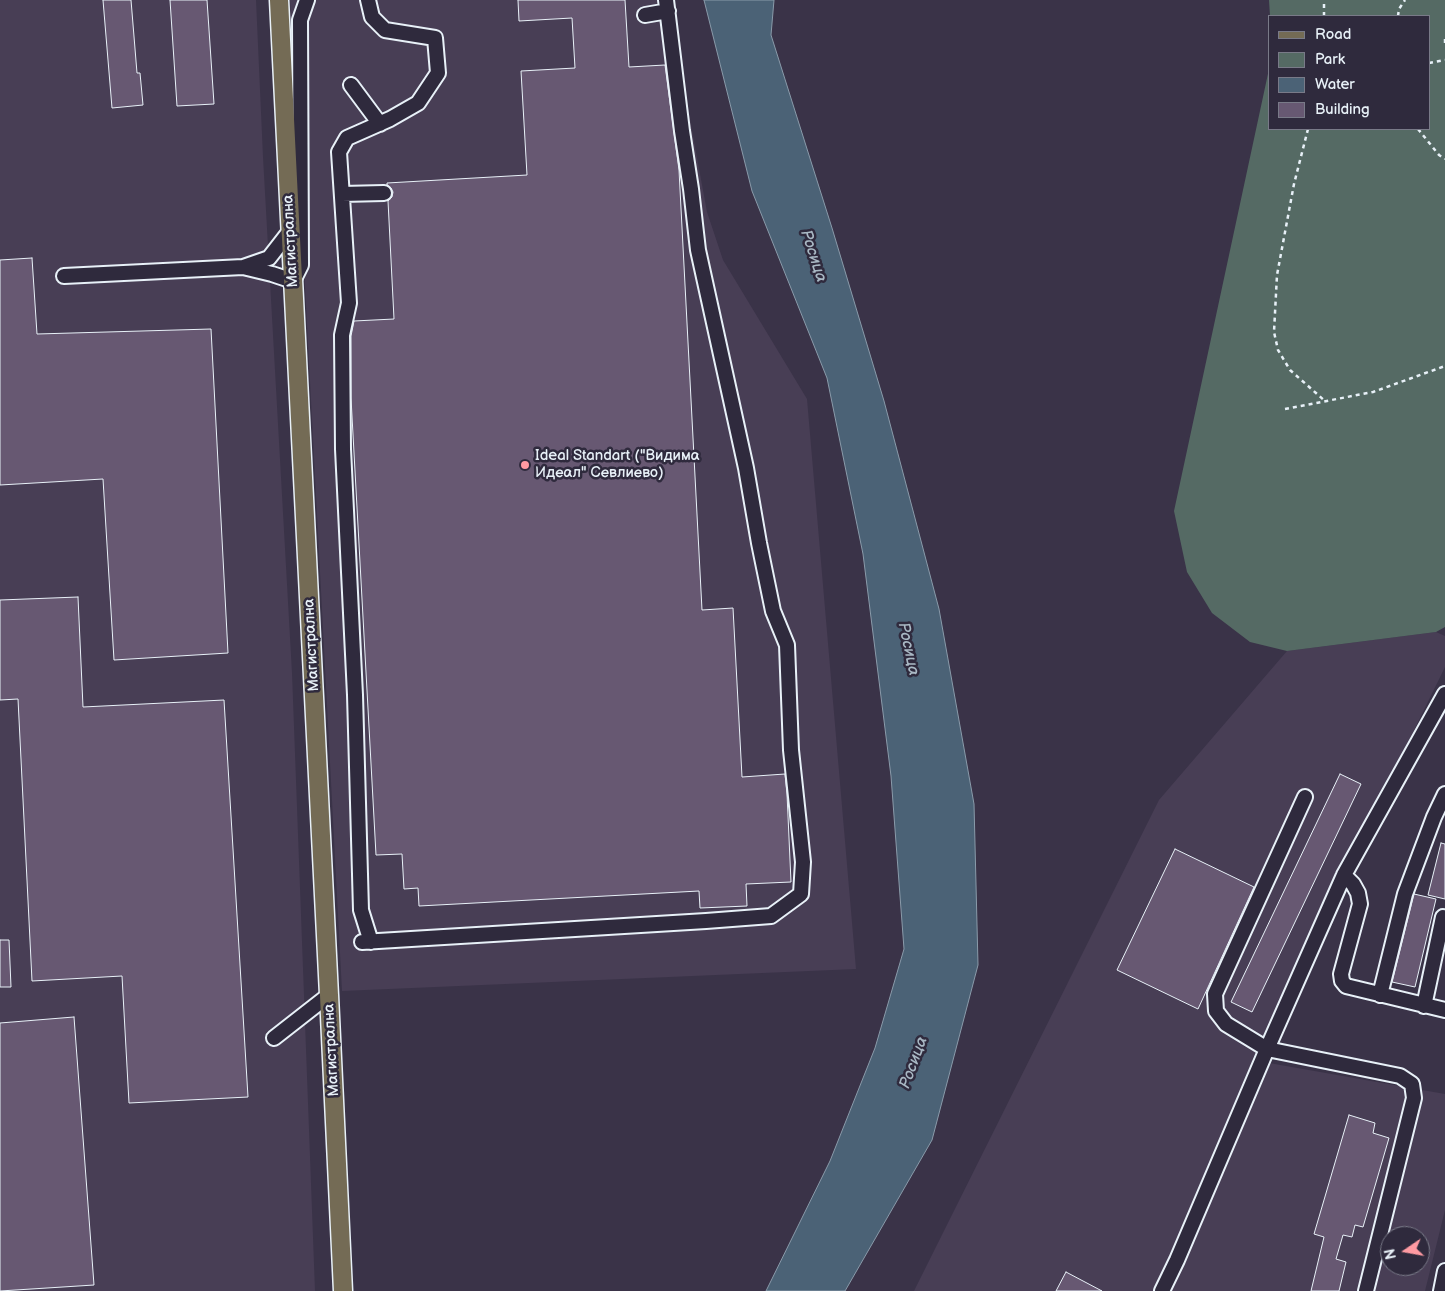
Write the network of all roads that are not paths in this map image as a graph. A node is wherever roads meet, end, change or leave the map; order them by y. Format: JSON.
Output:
{"nodes":[{"id":1,"x":279,"y":0,"type":"edge"},
{"id":2,"x":307,"y":0,"type":"edge"},
{"id":3,"x":368,"y":0,"type":"edge"},
{"id":4,"x":667,"y":6,"type":"edge"},
{"id":5,"x":646,"y":15,"type":"dead end"},
{"id":6,"x":351,"y":85,"type":"dead end"},
{"id":7,"x":380,"y":124,"type":"junction"},
{"id":8,"x":384,"y":193,"type":"dead end"},
{"id":9,"x":342,"y":194,"type":"junction"},
{"id":10,"x":290,"y":231,"type":"junction"},
{"id":11,"x":243,"y":267,"type":"junction"},
{"id":12,"x":64,"y":276,"type":"dead end"},
{"id":13,"x":293,"y":281,"type":"junction"},
{"id":14,"x":1445,"y":694,"type":"edge"},
{"id":15,"x":1445,"y":794,"type":"edge"},
{"id":16,"x":1305,"y":797,"type":"dead end"},
{"id":17,"x":1344,"y":875,"type":"junction"},
{"id":18,"x":1442,"y":917,"type":"dead end"},
{"id":19,"x":330,"y":994,"type":"junction"},
{"id":20,"x":1380,"y":995,"type":"junction"},
{"id":21,"x":1424,"y":1006,"type":"junction"},
{"id":22,"x":1445,"y":1010,"type":"edge"},
{"id":23,"x":274,"y":1038,"type":"dead end"},
{"id":24,"x":1267,"y":1049,"type":"junction"},
{"id":25,"x":1445,"y":1271,"type":"edge"},
{"id":26,"x":343,"y":1291,"type":"edge"},
{"id":27,"x":1162,"y":1291,"type":"edge"},
{"id":28,"x":1366,"y":1291,"type":"edge"},
{"id":29,"x":1441,"y":1291,"type":"edge"}],
"edges":[{"from":1,"to":10,"type":"main road","name":"Магистрална"},
{"from":2,"to":13,"type":"street"},
{"from":3,"to":7,"type":"street"},
{"from":4,"to":5,"type":"street"},
{"from":4,"to":9,"type":"street"},
{"from":6,"to":7,"type":"street"},
{"from":7,"to":9,"type":"street"},
{"from":8,"to":9,"type":"street"},
{"from":10,"to":11,"type":"street"},
{"from":10,"to":13,"type":"main road","name":"Магистрална"},
{"from":11,"to":12,"type":"street"},
{"from":11,"to":13,"type":"street"},
{"from":13,"to":19,"type":"main road","name":"Магистрална"},
{"from":14,"to":17,"type":"street"},
{"from":15,"to":20,"type":"street"},
{"from":16,"to":24,"type":"street"},
{"from":17,"to":20,"type":"street"},
{"from":17,"to":24,"type":"street"},
{"from":18,"to":21,"type":"street"},
{"from":19,"to":23,"type":"street"},
{"from":19,"to":26,"type":"main road","name":"Магистрална"},
{"from":20,"to":21,"type":"street"},
{"from":21,"to":22,"type":"street"},
{"from":24,"to":27,"type":"street"},
{"from":24,"to":28,"type":"street"},
{"from":25,"to":29,"type":"street"}]}
